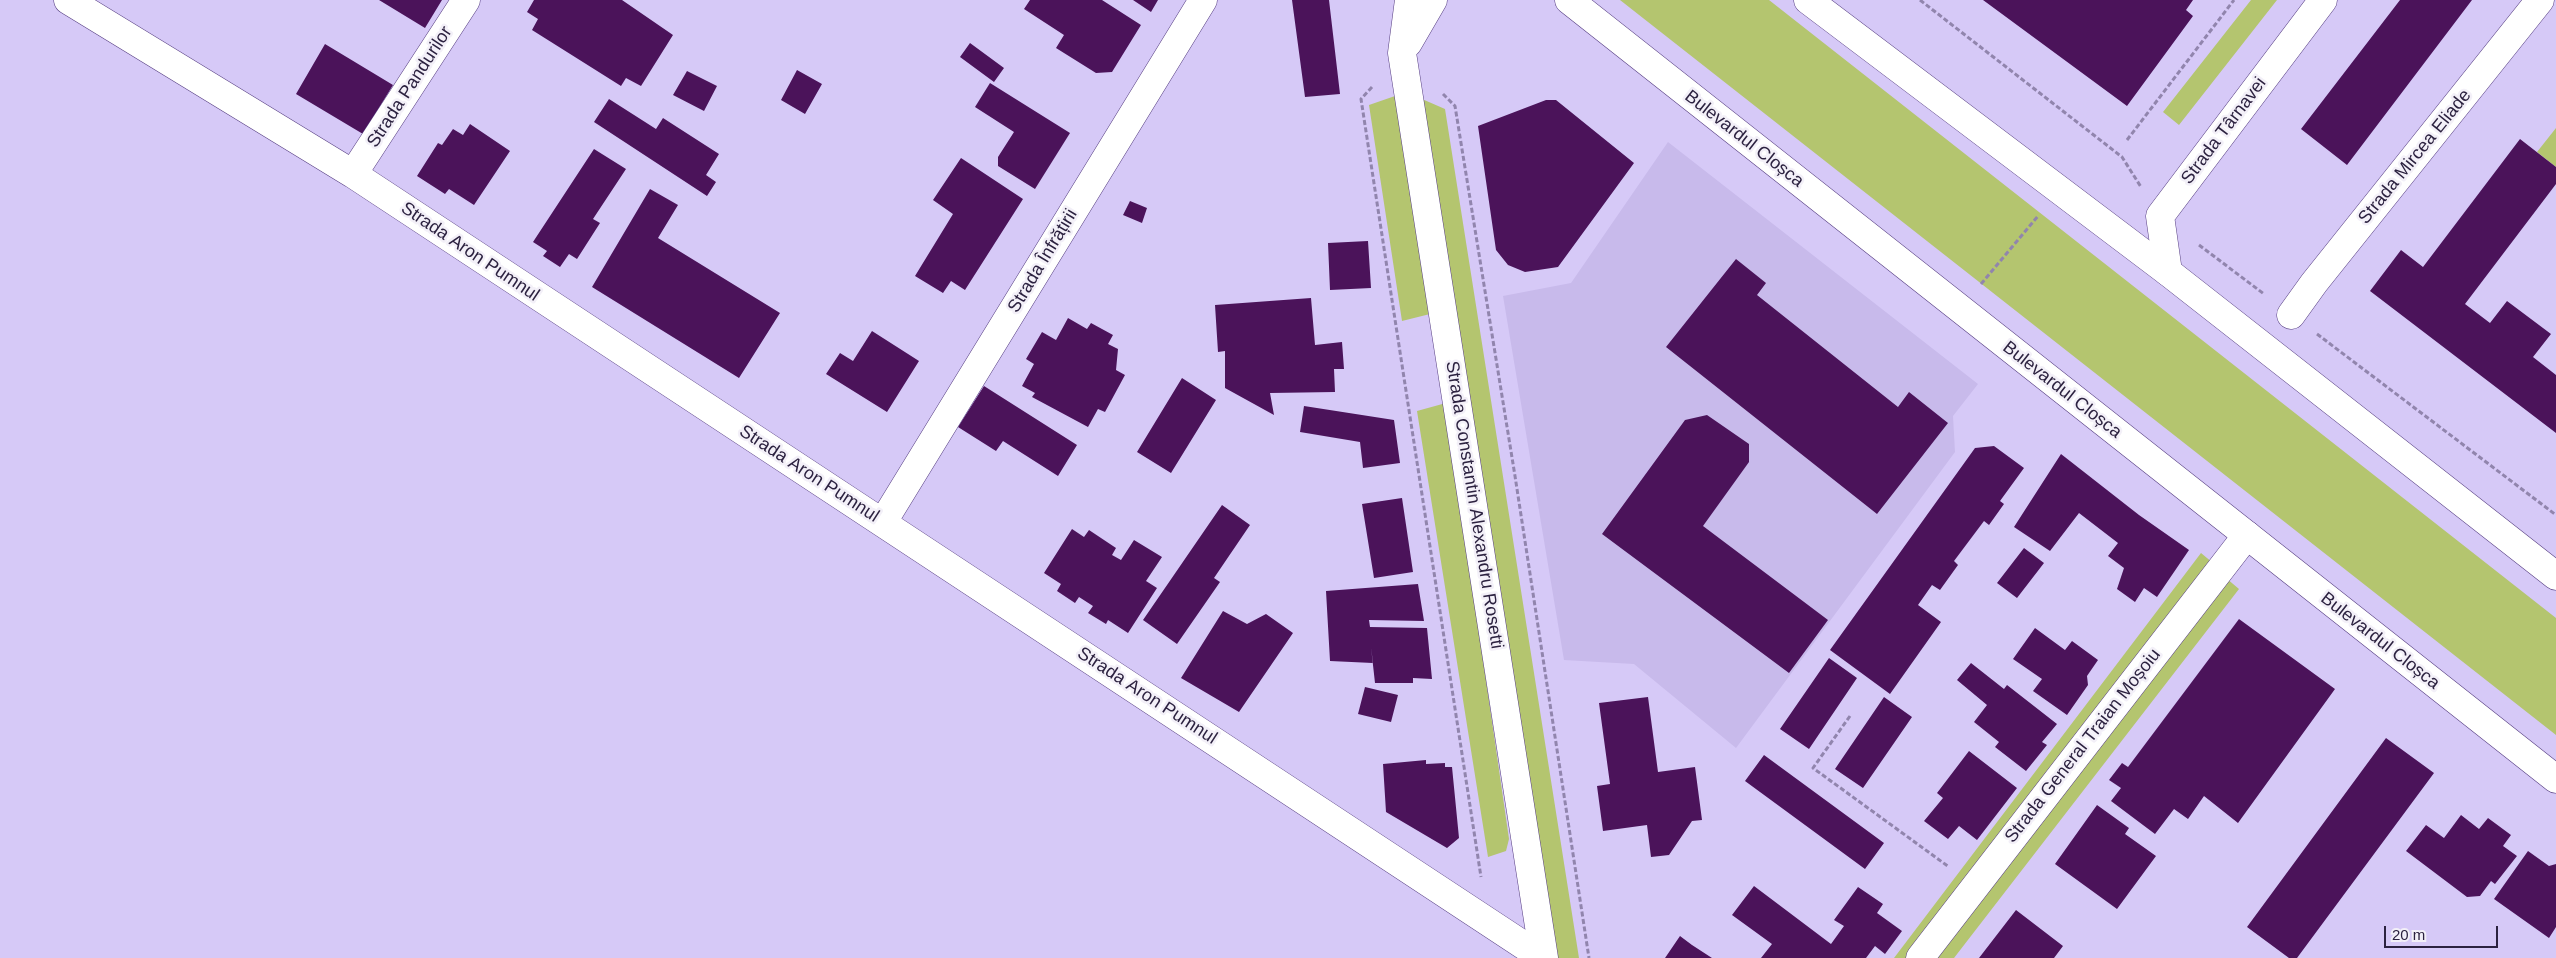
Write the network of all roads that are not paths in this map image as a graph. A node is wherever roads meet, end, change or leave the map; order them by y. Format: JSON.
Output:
{"nodes":[{"id":1,"x":68,"y":0,"type":"edge"},
{"id":2,"x":466,"y":0,"type":"edge"},
{"id":3,"x":1202,"y":0,"type":"edge"},
{"id":4,"x":1569,"y":0,"type":"edge"},
{"id":5,"x":1808,"y":0,"type":"edge"},
{"id":6,"x":2323,"y":0,"type":"edge"},
{"id":7,"x":2540,"y":0,"type":"edge"},
{"id":8,"x":1428,"y":1,"type":"edge"},
{"id":9,"x":353,"y":174,"type":"junction"},
{"id":10,"x":2168,"y":272,"type":"junction"},
{"id":11,"x":2291,"y":315,"type":"road end"},
{"id":12,"x":883,"y":522,"type":"junction"},
{"id":13,"x":2247,"y":535,"type":"junction"},
{"id":14,"x":2556,"y":576,"type":"edge"},
{"id":15,"x":2556,"y":779,"type":"edge"},
{"id":16,"x":1543,"y":958,"type":"edge"},
{"id":17,"x":1920,"y":958,"type":"edge"}],
"edges":[{"from":1,"to":9,"type":"street","name":"Strada Aron Pumnul"},
{"from":2,"to":9,"type":"street","name":"Strada Pandurilor"},
{"from":3,"to":12,"type":"street","name":"Strada Înfrățirii"},
{"from":4,"to":13,"type":"street","name":"Bulevardul Cloșca"},
{"from":5,"to":10,"type":"street"},
{"from":6,"to":10,"type":"street","name":"Strada Târnavei"},
{"from":7,"to":11,"type":"street","name":"Strada Mircea Eliade"},
{"from":8,"to":16,"type":"street","name":"Strada Constantin Alexandru Rosetti"},
{"from":9,"to":12,"type":"street","name":"Strada Aron Pumnul"},
{"from":10,"to":14,"type":"street"},
{"from":12,"to":16,"type":"street","name":"Strada Aron Pumnul"},
{"from":13,"to":15,"type":"street","name":"Bulevardul Cloșca"},
{"from":13,"to":17,"type":"street","name":"Strada General Traian Moșoiu"}]}
